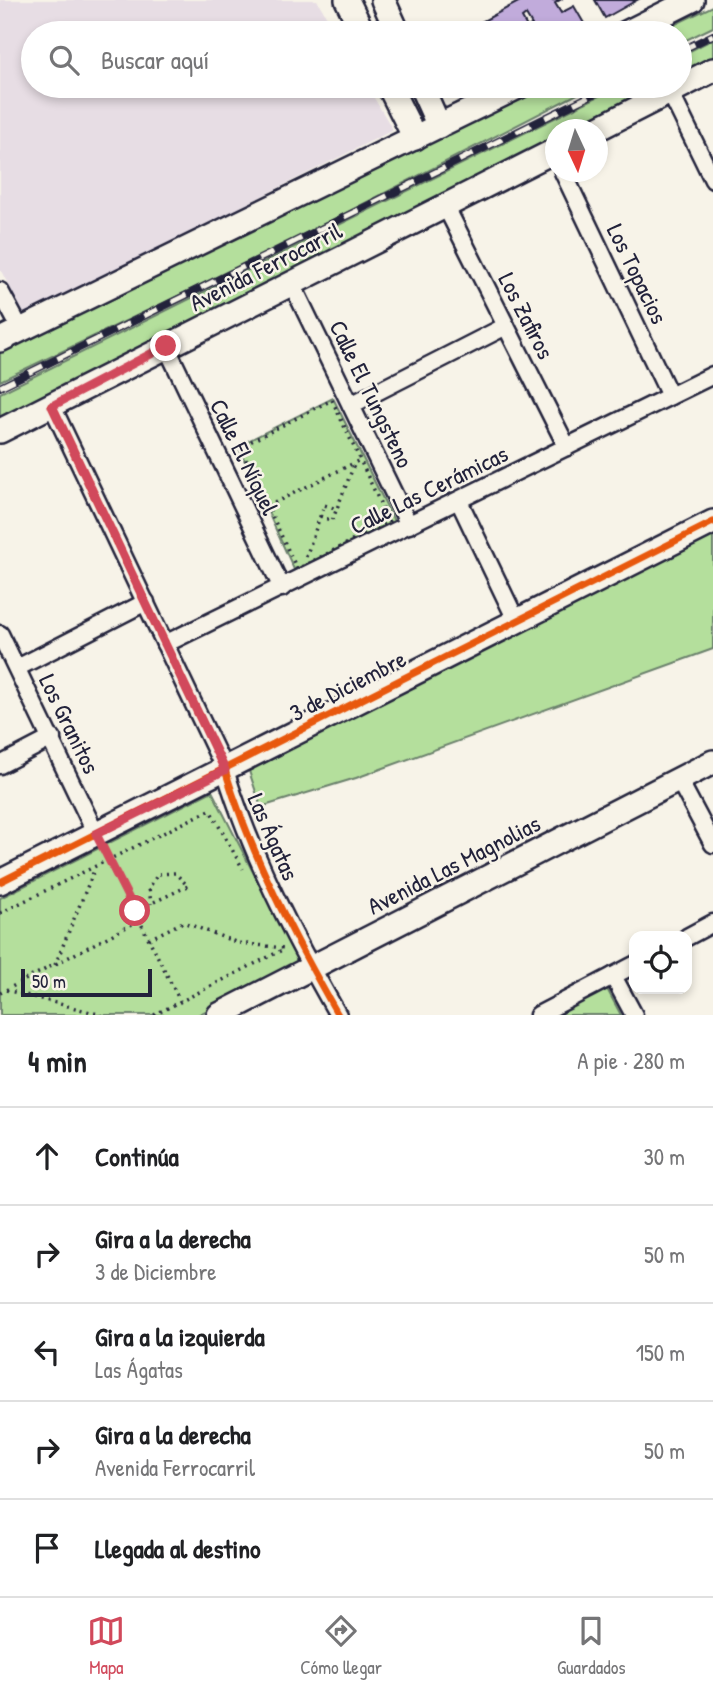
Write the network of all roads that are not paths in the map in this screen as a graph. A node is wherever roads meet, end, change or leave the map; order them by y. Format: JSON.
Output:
{"nodes":[{"id":1,"x":346,"y":0,"type":"edge"},
{"id":2,"x":383,"y":0,"type":"edge"},
{"id":3,"x":692,"y":0,"type":"edge"},
{"id":4,"x":357,"y":21,"type":"edge"},
{"id":5,"x":393,"y":21,"type":"edge"},
{"id":6,"x":650,"y":21,"type":"edge"},
{"id":7,"x":713,"y":70,"type":"edge"},
{"id":8,"x":692,"y":81,"type":"edge"},
{"id":9,"x":395,"y":98,"type":"edge"},
{"id":10,"x":427,"y":98,"type":"edge"},
{"id":11,"x":496,"y":98,"type":"edge"},
{"id":12,"x":658,"y":98,"type":"edge"},
{"id":13,"x":673,"y":98,"type":"edge"},
{"id":14,"x":608,"y":123,"type":"edge"},
{"id":15,"x":439,"y":126,"type":"junction"},
{"id":16,"x":415,"y":138,"type":"junction"},
{"id":17,"x":545,"y":162,"type":"edge"},
{"id":18,"x":713,"y":180,"type":"edge"},
{"id":19,"x":569,"y":182,"type":"edge"},
{"id":20,"x":445,"y":205,"type":"junction"},
{"id":21,"x":292,"y":284,"type":"junction"},
{"id":22,"x":0,"y":291,"type":"edge"},
{"id":23,"x":506,"y":326,"type":"junction"},
{"id":24,"x":21,"y":330,"type":"junction"},
{"id":25,"x":0,"y":340,"type":"edge"},
{"id":26,"x":166,"y":346,"type":"junction"},
{"id":27,"x":713,"y":375,"type":"edge"},
{"id":28,"x":670,"y":396,"type":"junction"},
{"id":29,"x":351,"y":405,"type":"junction"},
{"id":30,"x":52,"y":406,"type":"junction"},
{"id":31,"x":0,"y":431,"type":"edge"},
{"id":32,"x":567,"y":447,"type":"junction"},
{"id":33,"x":459,"y":501,"type":"junction"},
{"id":34,"x":713,"y":522,"type":"edge"},
{"id":35,"x":409,"y":525,"type":"junction"},
{"id":36,"x":282,"y":588,"type":"junction"},
{"id":37,"x":146,"y":602,"type":"junction"},
{"id":38,"x":517,"y":622,"type":"junction"},
{"id":39,"x":0,"y":635,"type":"edge"},
{"id":40,"x":165,"y":644,"type":"junction"},
{"id":41,"x":17,"y":668,"type":"junction"},
{"id":42,"x":52,"y":738,"type":"junction"},
{"id":43,"x":713,"y":762,"type":"edge"},
{"id":44,"x":0,"y":765,"type":"edge"},
{"id":45,"x":225,"y":770,"type":"junction"},
{"id":46,"x":679,"y":780,"type":"junction"},
{"id":47,"x":96,"y":834,"type":"junction"},
{"id":48,"x":713,"y":844,"type":"edge"},
{"id":49,"x":0,"y":882,"type":"edge"},
{"id":50,"x":713,"y":923,"type":"edge"},
{"id":51,"x":692,"y":934,"type":"edge"},
{"id":52,"x":311,"y":968,"type":"junction"},
{"id":53,"x":629,"y":968,"type":"edge"},
{"id":54,"x":613,"y":976,"type":"junction"},
{"id":55,"x":219,"y":1015,"type":"edge"},
{"id":56,"x":338,"y":1015,"type":"edge"},
{"id":57,"x":538,"y":1015,"type":"edge"},
{"id":58,"x":634,"y":1015,"type":"edge"}],
"edges":[{"from":1,"to":4,"type":"street"},
{"from":2,"to":5,"type":"street"},
{"from":3,"to":6,"type":"street"},
{"from":7,"to":8,"type":"street"},
{"from":9,"to":16,"type":"street"},
{"from":10,"to":15,"type":"street"},
{"from":11,"to":15,"type":"street","name":"Avenida Ferrocarril"},
{"from":12,"to":14,"type":"street"},
{"from":13,"to":18,"type":"street"},
{"from":15,"to":16,"type":"street","name":"Avenida Ferrocarril"},
{"from":16,"to":24,"type":"street","name":"Avenida Ferrocarril"},
{"from":17,"to":20,"type":"street","name":"Avenida Ferrocarril"},
{"from":19,"to":28,"type":"street","name":"Los Topacios"},
{"from":20,"to":21,"type":"street","name":"Avenida Ferrocarril"},
{"from":20,"to":23,"type":"street","name":"Los Zafiros"},
{"from":21,"to":26,"type":"street","name":"Avenida Ferrocarril"},
{"from":21,"to":29,"type":"street","name":"Calle El Tungsteno"},
{"from":22,"to":24,"type":"street"},
{"from":23,"to":29,"type":"street"},
{"from":23,"to":32,"type":"street","name":"Los Zafiros"},
{"from":24,"to":25,"type":"street","name":"Avenida Ferrocarril"},
{"from":26,"to":30,"type":"street","name":"Avenida Ferrocarril"},
{"from":26,"to":36,"type":"street","name":"Calle El Níquel"},
{"from":27,"to":28,"type":"street","name":"Calle Las Cerámicas"},
{"from":28,"to":32,"type":"street","name":"Calle Las Cerámicas"},
{"from":29,"to":35,"type":"street","name":"Calle El Tungsteno"},
{"from":30,"to":31,"type":"street","name":"Avenida Ferrocarril"},
{"from":30,"to":37,"type":"street","name":"Las Ágatas"},
{"from":32,"to":33,"type":"street","name":"Calle Las Cerámicas"},
{"from":33,"to":35,"type":"street","name":"Calle Las Cerámicas"},
{"from":33,"to":38,"type":"street"},
{"from":34,"to":38,"type":"street","name":"3 de Diciembre"},
{"from":35,"to":36,"type":"street","name":"Calle Las Cerámicas"},
{"from":36,"to":40,"type":"street","name":"Calle Las Cerámicas"},
{"from":37,"to":40,"type":"street","name":"Las Ágatas"},
{"from":37,"to":41,"type":"street"},
{"from":38,"to":45,"type":"street","name":"3 de Diciembre"},
{"from":39,"to":41,"type":"street","name":"Los Granitos"},
{"from":40,"to":45,"type":"street","name":"Las Ágatas"},
{"from":41,"to":42,"type":"street","name":"Los Granitos"},
{"from":42,"to":44,"type":"street"},
{"from":42,"to":47,"type":"street","name":"Los Granitos"},
{"from":43,"to":46,"type":"street","name":"Avenida Las Magnolias"},
{"from":45,"to":47,"type":"street","name":"3 de Diciembre"},
{"from":45,"to":52,"type":"street","name":"Las Ágatas"},
{"from":46,"to":48,"type":"street"},
{"from":46,"to":52,"type":"street","name":"Avenida Las Magnolias"},
{"from":47,"to":49,"type":"street","name":"3 de Diciembre"},
{"from":50,"to":51,"type":"street"},
{"from":52,"to":55,"type":"street","name":"Avenida Las Magnolias"},
{"from":52,"to":56,"type":"street","name":"Las Ágatas"},
{"from":53,"to":54,"type":"street"},
{"from":54,"to":57,"type":"street"},
{"from":54,"to":58,"type":"street"}]}
